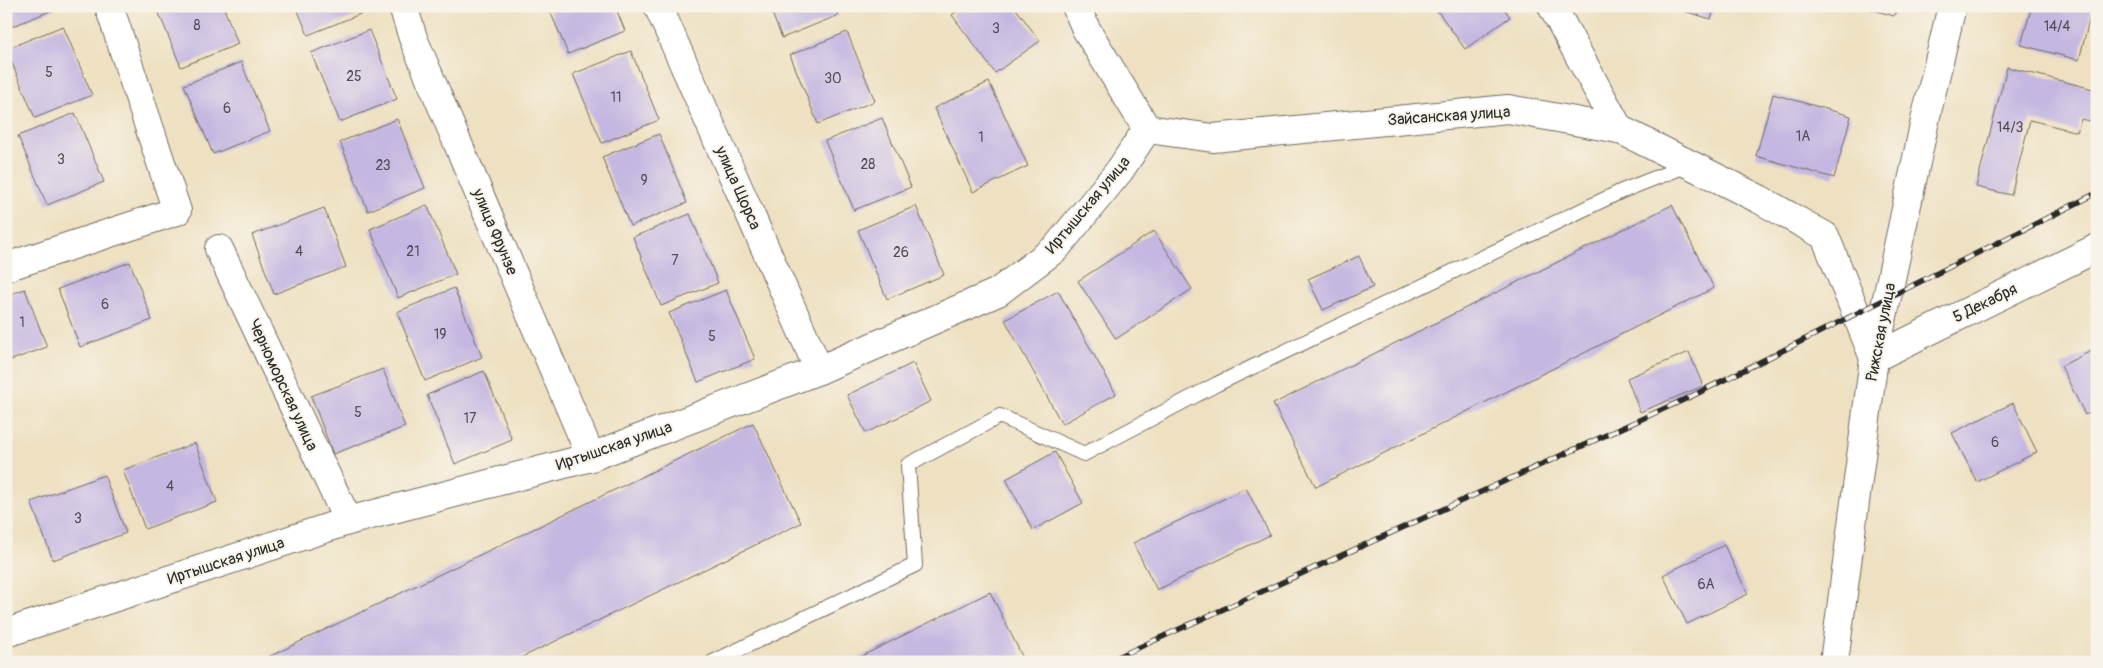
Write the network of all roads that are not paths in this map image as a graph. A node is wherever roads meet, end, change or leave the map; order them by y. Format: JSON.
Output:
{"nodes":[{"id":1,"x":109,"y":6,"type":"edge"},
{"id":2,"x":403,"y":6,"type":"edge"},
{"id":3,"x":658,"y":6,"type":"edge"},
{"id":4,"x":1076,"y":6,"type":"edge"},
{"id":5,"x":1552,"y":6,"type":"edge"},
{"id":6,"x":1952,"y":6,"type":"edge"},
{"id":7,"x":1147,"y":129,"type":"junction"},
{"id":8,"x":1619,"y":129,"type":"junction"},
{"id":9,"x":1688,"y":164,"type":"junction"},
{"id":10,"x":2097,"y":248,"type":"edge"},
{"id":11,"x":219,"y":249,"type":"dead end"},
{"id":12,"x":6,"y":268,"type":"edge"},
{"id":13,"x":1874,"y":358,"type":"junction"},
{"id":14,"x":819,"y":370,"type":"junction"},
{"id":15,"x":591,"y":457,"type":"junction"},
{"id":16,"x":348,"y":522,"type":"junction"},
{"id":17,"x":6,"y":633,"type":"edge"},
{"id":18,"x":713,"y":662,"type":"edge"},
{"id":19,"x":1834,"y":662,"type":"edge"}],
"edges":[{"from":1,"to":12,"type":"street"},
{"from":2,"to":15,"type":"street","name":"улица Фрунзе"},
{"from":3,"to":14,"type":"street","name":"улица Щорса"},
{"from":4,"to":7,"type":"street"},
{"from":5,"to":8,"type":"street"},
{"from":6,"to":13,"type":"street","name":"Рижская улица"},
{"from":7,"to":8,"type":"street","name":"Зайсанская улица"},
{"from":7,"to":14,"type":"street","name":"Иртышская улица"},
{"from":8,"to":9,"type":"street","name":"Зайсанская улица"},
{"from":9,"to":13,"type":"street","name":"Зайсанская улица"},
{"from":9,"to":18,"type":"lane"},
{"from":10,"to":13,"type":"street","name":"5 Декабря"},
{"from":11,"to":16,"type":"street","name":"Черноморская улица"},
{"from":13,"to":19,"type":"street","name":"Рижская улица"},
{"from":14,"to":15,"type":"street","name":"Иртышская улица"},
{"from":15,"to":16,"type":"street","name":"Иртышская улица"},
{"from":16,"to":17,"type":"street","name":"Иртышская улица"}]}
